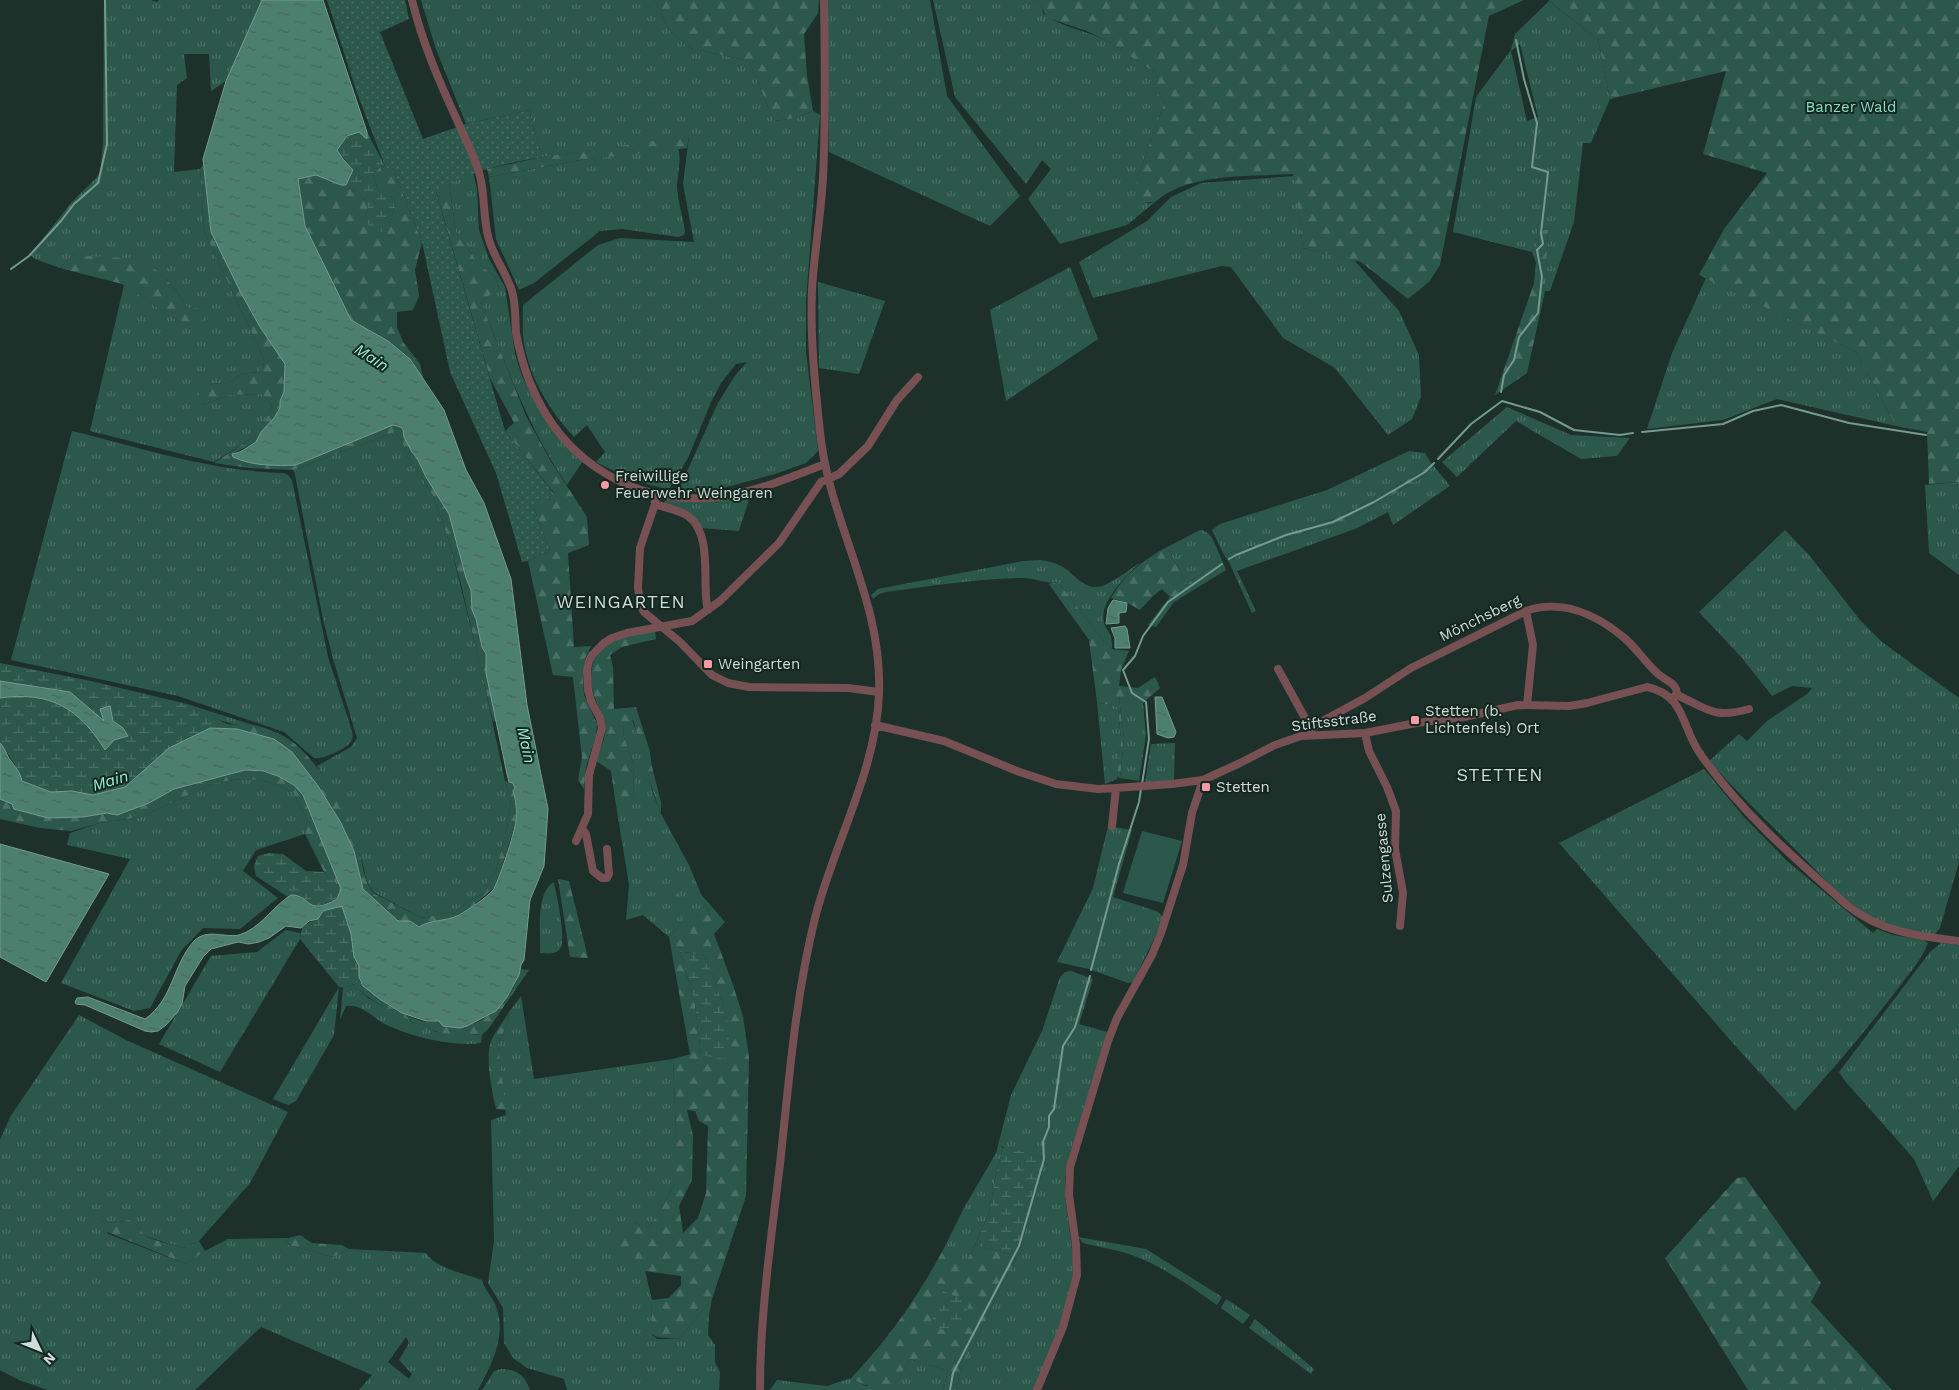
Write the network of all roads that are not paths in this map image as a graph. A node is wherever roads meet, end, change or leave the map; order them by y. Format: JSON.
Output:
{"nodes":[{"id":1,"x":412,"y":0,"type":"edge"},
{"id":2,"x":824,"y":0,"type":"edge"},
{"id":3,"x":918,"y":377,"type":"dead end"},
{"id":4,"x":825,"y":464,"type":"junction"},
{"id":5,"x":828,"y":479,"type":"junction"},
{"id":6,"x":655,"y":495,"type":"junction"},
{"id":7,"x":655,"y":504,"type":"junction"},
{"id":8,"x":708,"y":610,"type":"junction"},
{"id":9,"x":1526,"y":611,"type":"junction"},
{"id":10,"x":661,"y":626,"type":"junction"},
{"id":11,"x":1278,"y":669,"type":"dead end"},
{"id":12,"x":879,"y":692,"type":"junction"},
{"id":13,"x":1674,"y":697,"type":"junction"},
{"id":14,"x":1527,"y":705,"type":"junction"},
{"id":15,"x":1749,"y":709,"type":"dead end"},
{"id":16,"x":875,"y":725,"type":"junction"},
{"id":17,"x":1311,"y":732,"type":"junction"},
{"id":18,"x":1366,"y":733,"type":"junction"},
{"id":19,"x":1203,"y":780,"type":"junction"},
{"id":20,"x":1116,"y":788,"type":"junction"},
{"id":21,"x":1112,"y":826,"type":"dead end"},
{"id":22,"x":582,"y":830,"type":"junction"},
{"id":23,"x":576,"y":841,"type":"dead end"},
{"id":24,"x":606,"y":849,"type":"dead end"},
{"id":25,"x":1400,"y":926,"type":"dead end"},
{"id":26,"x":1959,"y":941,"type":"edge"},
{"id":27,"x":760,"y":1390,"type":"edge"},
{"id":28,"x":1037,"y":1390,"type":"edge"}],
"edges":[{"from":1,"to":6,"type":"street"},
{"from":2,"to":4,"type":"street"},
{"from":3,"to":5,"type":"street"},
{"from":4,"to":5,"type":"street"},
{"from":4,"to":6,"type":"street"},
{"from":5,"to":8,"type":"street"},
{"from":5,"to":12,"type":"street"},
{"from":6,"to":7,"type":"street"},
{"from":7,"to":8,"type":"street"},
{"from":7,"to":10,"type":"street"},
{"from":8,"to":10,"type":"street"},
{"from":9,"to":13,"type":"street","name":"Mönchsberg"},
{"from":9,"to":14,"type":"street"},
{"from":9,"to":17,"type":"street","name":"Mönchsberg"},
{"from":10,"to":12,"type":"street"},
{"from":10,"to":22,"type":"street"},
{"from":11,"to":17,"type":"street"},
{"from":12,"to":16,"type":"street"},
{"from":13,"to":14,"type":"street","name":"Stiftsstraße"},
{"from":13,"to":15,"type":"street","name":"Stiftsstraße"},
{"from":13,"to":26,"type":"street"},
{"from":14,"to":18,"type":"street","name":"Stiftsstraße"},
{"from":16,"to":20,"type":"street","name":"Stiftsstraße"},
{"from":16,"to":27,"type":"street"},
{"from":17,"to":18,"type":"street","name":"Stiftsstraße"},
{"from":17,"to":19,"type":"street","name":"Stiftsstraße"},
{"from":18,"to":25,"type":"street","name":"Sulzengasse"},
{"from":19,"to":20,"type":"street","name":"Stiftsstraße"},
{"from":19,"to":28,"type":"street"},
{"from":20,"to":21,"type":"street"},
{"from":22,"to":23,"type":"street"},
{"from":22,"to":24,"type":"street"}]}
